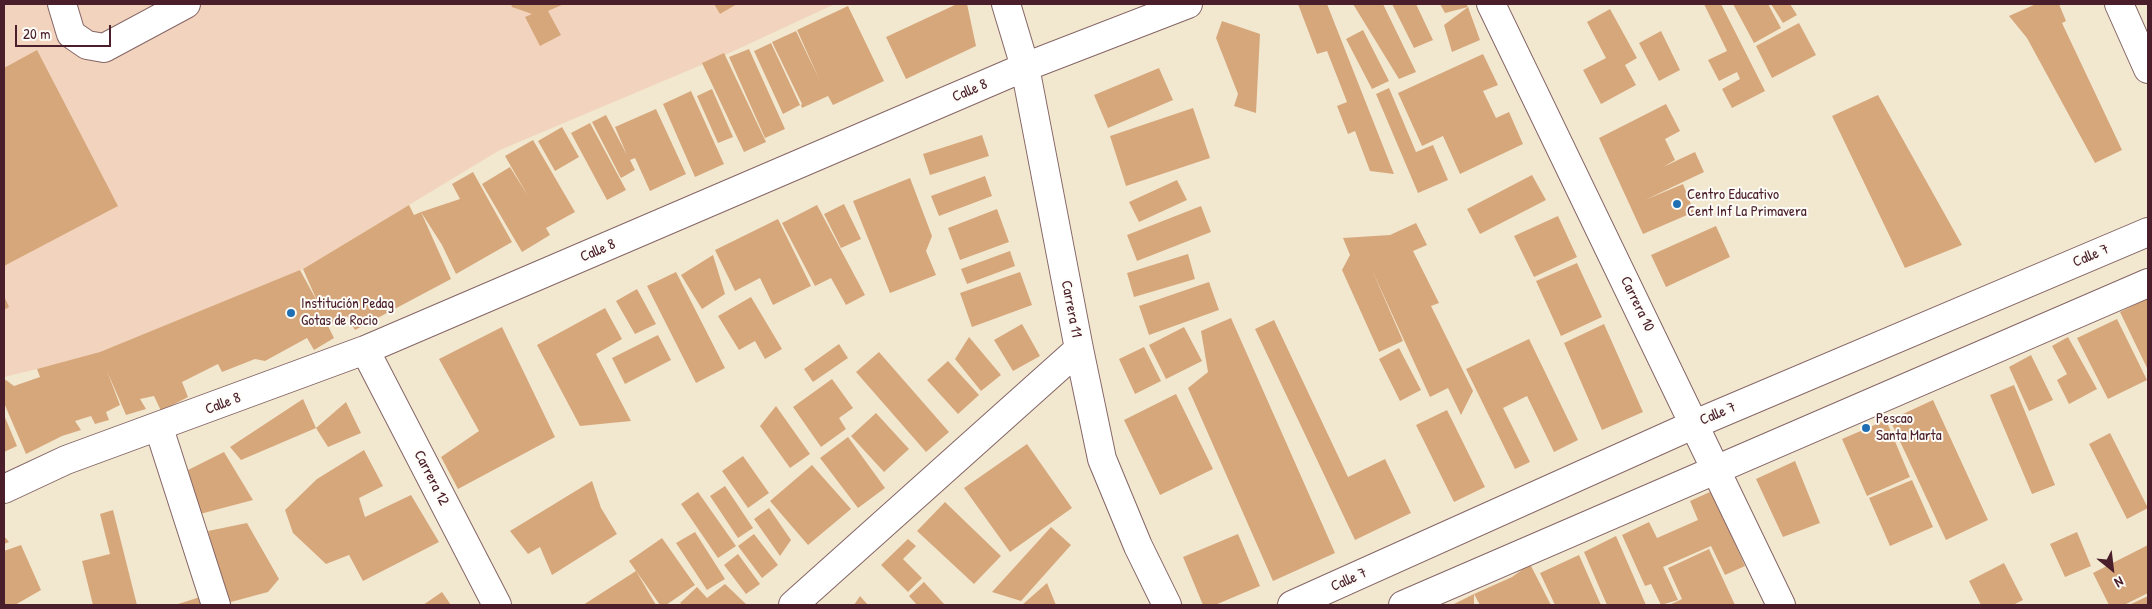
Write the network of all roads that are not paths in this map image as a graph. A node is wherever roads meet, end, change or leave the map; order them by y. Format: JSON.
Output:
{"nodes":[{"id":1,"x":62,"y":4,"type":"edge"},
{"id":2,"x":186,"y":4,"type":"edge"},
{"id":3,"x":1006,"y":4,"type":"edge"},
{"id":4,"x":1188,"y":4,"type":"edge"},
{"id":5,"x":1491,"y":4,"type":"edge"},
{"id":6,"x":2118,"y":4,"type":"edge"},
{"id":7,"x":1025,"y":67,"type":"junction"},
{"id":8,"x":2148,"y":69,"type":"edge"},
{"id":9,"x":2148,"y":232,"type":"edge"},
{"id":10,"x":2148,"y":283,"type":"edge"},
{"id":11,"x":1079,"y":349,"type":"junction"},
{"id":12,"x":365,"y":350,"type":"junction"},
{"id":13,"x":1695,"y":424,"type":"junction"},
{"id":14,"x":159,"y":428,"type":"junction"},
{"id":15,"x":1717,"y":469,"type":"junction"},
{"id":16,"x":4,"y":489,"type":"edge"},
{"id":17,"x":216,"y":605,"type":"edge"},
{"id":18,"x":497,"y":605,"type":"edge"},
{"id":19,"x":793,"y":605,"type":"edge"},
{"id":20,"x":1167,"y":605,"type":"edge"},
{"id":21,"x":1292,"y":605,"type":"edge"},
{"id":22,"x":1403,"y":605,"type":"edge"},
{"id":23,"x":1781,"y":605,"type":"edge"}],
"edges":[{"from":1,"to":2,"type":"street"},
{"from":3,"to":7,"type":"street","name":"Carrera 11"},
{"from":4,"to":7,"type":"street","name":"Calle 8"},
{"from":5,"to":13,"type":"street","name":"Carrera 10"},
{"from":6,"to":8,"type":"street"},
{"from":7,"to":11,"type":"street","name":"Carrera 11"},
{"from":7,"to":12,"type":"street","name":"Calle 8"},
{"from":9,"to":13,"type":"street","name":"Calle 7"},
{"from":10,"to":15,"type":"street"},
{"from":11,"to":19,"type":"street"},
{"from":11,"to":20,"type":"street","name":"Carrera 11"},
{"from":12,"to":14,"type":"street","name":"Calle 8"},
{"from":12,"to":18,"type":"street","name":"Carrera 12"},
{"from":13,"to":15,"type":"street","name":"Carrera 10"},
{"from":13,"to":21,"type":"street","name":"Calle 7"},
{"from":14,"to":16,"type":"street","name":"Calle 8"},
{"from":14,"to":17,"type":"street"},
{"from":15,"to":22,"type":"street"},
{"from":15,"to":23,"type":"street","name":"Carrera 10"}]}
